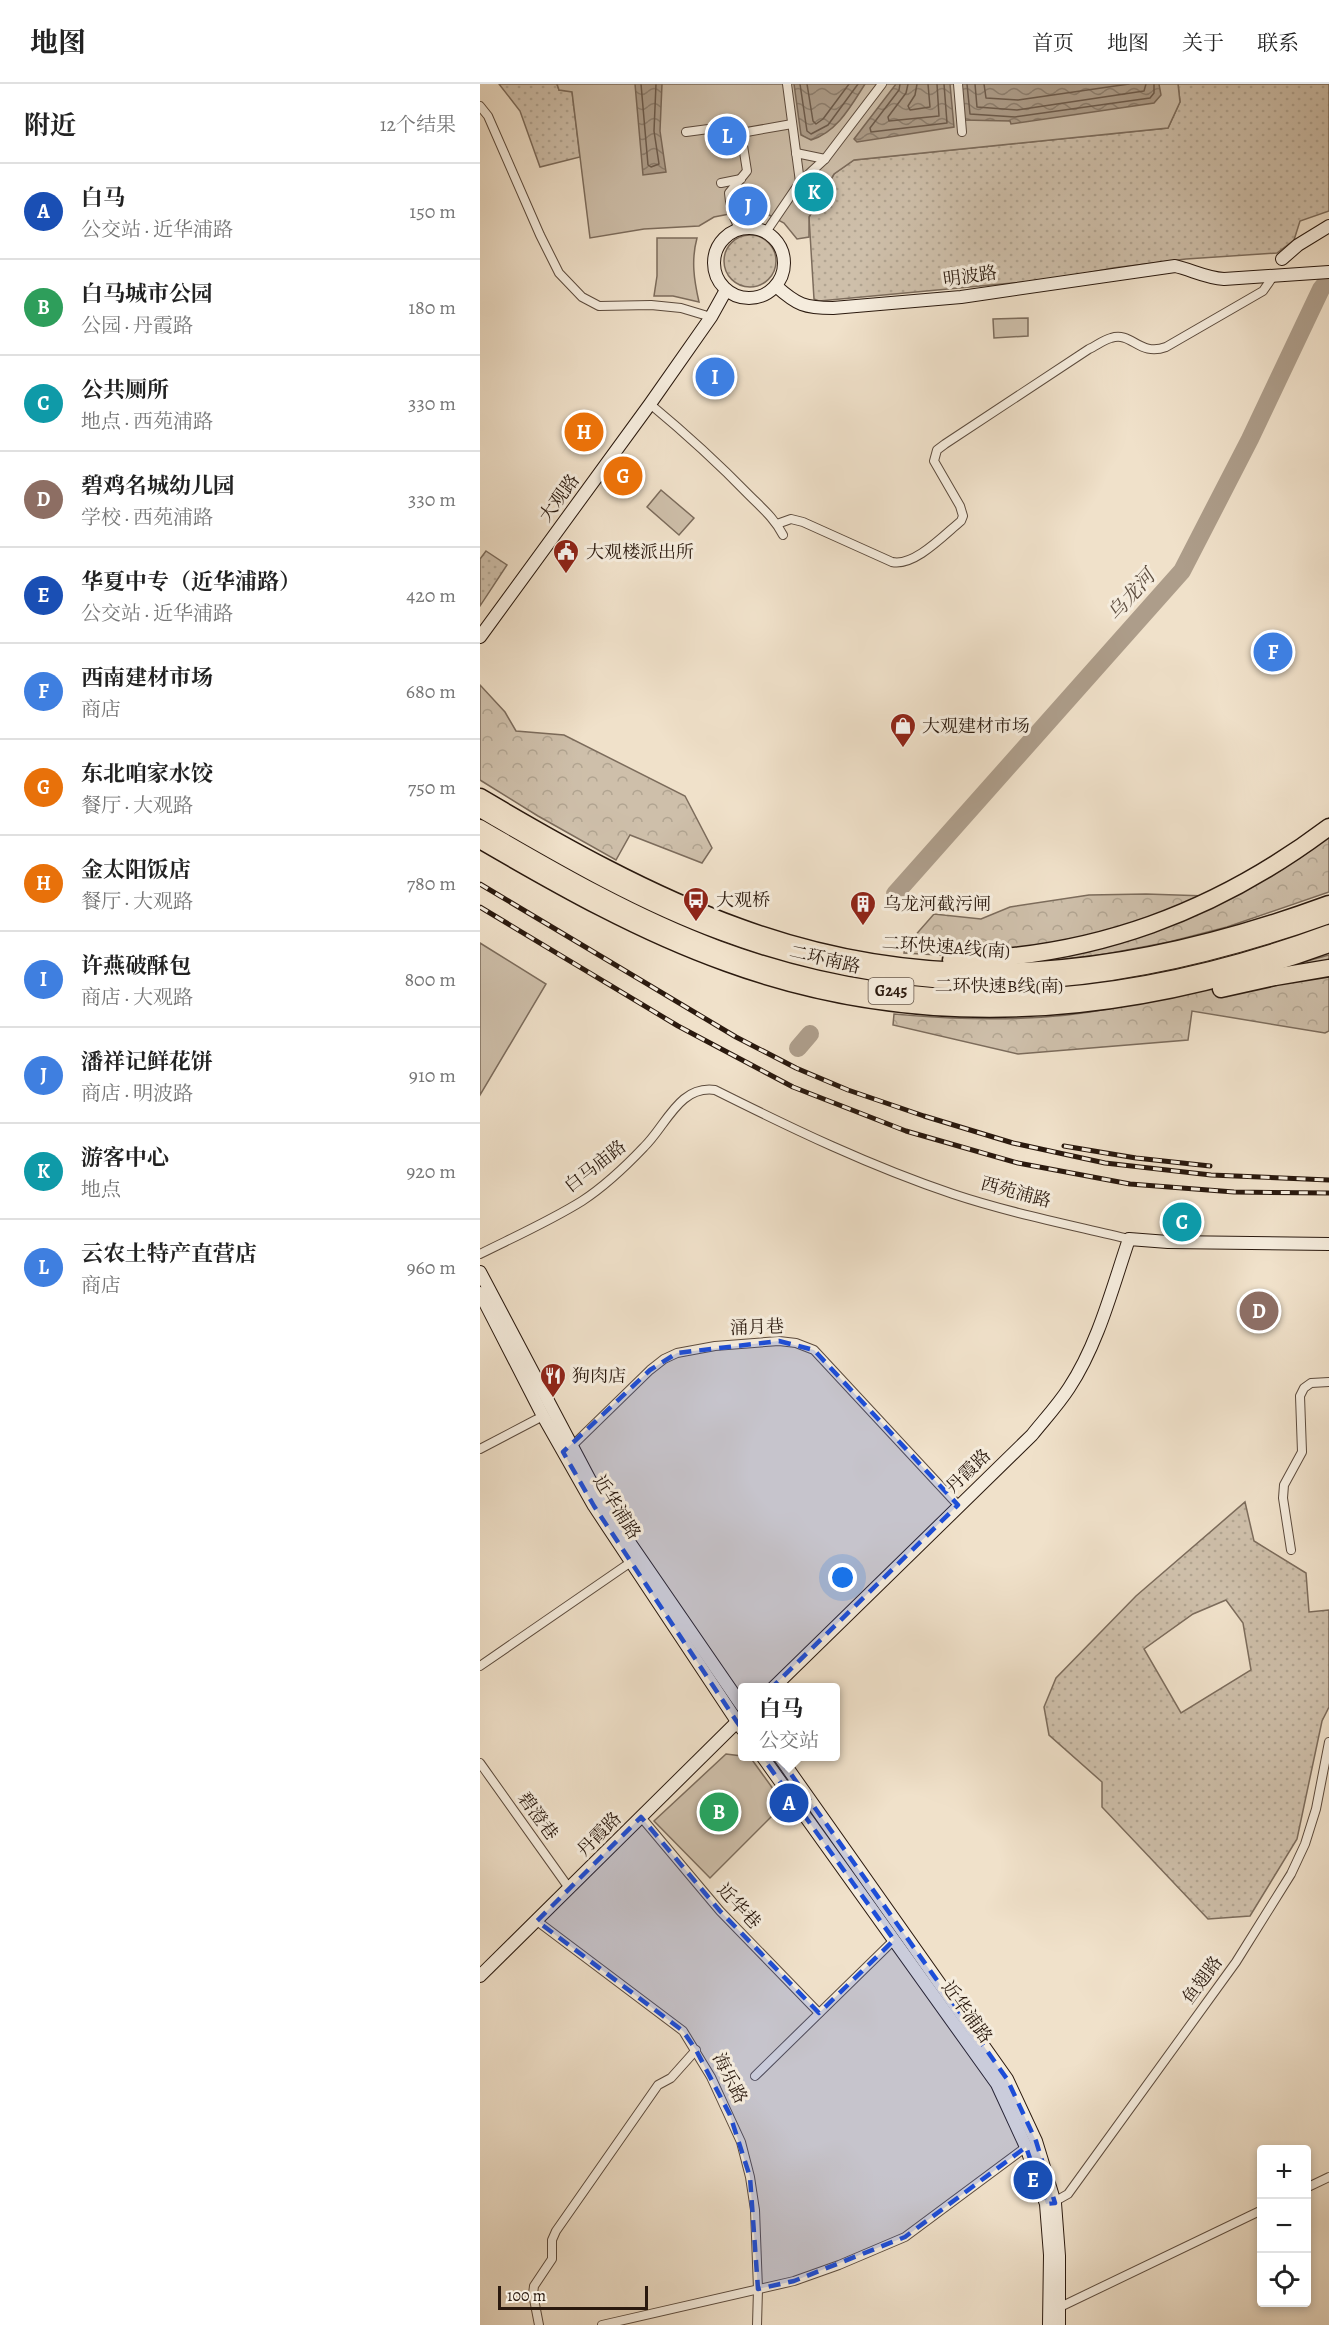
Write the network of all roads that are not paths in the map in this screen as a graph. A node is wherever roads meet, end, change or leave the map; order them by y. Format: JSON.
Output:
{"nodes":[{"id":1,"x":787,"y":84,"type":"edge"},
{"id":2,"x":882,"y":84,"type":"edge"},
{"id":3,"x":958,"y":84,"type":"edge"},
{"id":4,"x":480,"y":106,"type":"edge"},
{"id":5,"x":792,"y":124,"type":"junction"},
{"id":6,"x":686,"y":132,"type":"dead end"},
{"id":7,"x":962,"y":132,"type":"dead end"},
{"id":8,"x":741,"y":133,"type":"junction"},
{"id":9,"x":796,"y":153,"type":"junction"},
{"id":10,"x":825,"y":159,"type":"junction"},
{"id":11,"x":741,"y":179,"type":"junction"},
{"id":12,"x":800,"y":182,"type":"junction"},
{"id":13,"x":721,"y":183,"type":"dead end"},
{"id":14,"x":1329,"y":226,"type":"edge"},
{"id":15,"x":739,"y":229,"type":"junction"},
{"id":16,"x":766,"y":232,"type":"junction"},
{"id":17,"x":1282,"y":259,"type":"dead end"},
{"id":18,"x":1329,"y":272,"type":"edge"},
{"id":19,"x":1274,"y":275,"type":"junction"},
{"id":20,"x":776,"y":286,"type":"junction"},
{"id":21,"x":726,"y":290,"type":"junction"},
{"id":22,"x":711,"y":317,"type":"junction"},
{"id":23,"x":650,"y":404,"type":"junction"},
{"id":24,"x":777,"y":524,"type":"junction"},
{"id":25,"x":783,"y":535,"type":"dead end"},
{"id":26,"x":480,"y":637,"type":"edge"},
{"id":27,"x":480,"y":797,"type":"edge"},
{"id":28,"x":480,"y":810,"type":"edge"},
{"id":29,"x":480,"y":827,"type":"edge"},
{"id":30,"x":1329,"y":827,"type":"edge"},
{"id":31,"x":480,"y":840,"type":"edge"},
{"id":32,"x":1329,"y":904,"type":"edge"},
{"id":33,"x":1324,"y":917,"type":"edge"},
{"id":34,"x":1329,"y":932,"type":"edge"},
{"id":35,"x":792,"y":944,"type":"junction"},
{"id":36,"x":1329,"y":944,"type":"edge"},
{"id":37,"x":1329,"y":968,"type":"edge"},
{"id":38,"x":1068,"y":1006,"type":"junction"},
{"id":39,"x":715,"y":1090,"type":"joint"},
{"id":40,"x":1129,"y":1239,"type":"junction"},
{"id":41,"x":1329,"y":1244,"type":"edge"},
{"id":42,"x":480,"y":1254,"type":"edge"},
{"id":43,"x":480,"y":1272,"type":"edge"},
{"id":44,"x":480,"y":1293,"type":"edge"},
{"id":45,"x":1329,"y":1382,"type":"edge"},
{"id":46,"x":543,"y":1416,"type":"junction"},
{"id":47,"x":480,"y":1449,"type":"edge"},
{"id":48,"x":567,"y":1450,"type":"junction"},
{"id":49,"x":958,"y":1505,"type":"junction"},
{"id":50,"x":1291,"y":1550,"type":"dead end"},
{"id":51,"x":631,"y":1562,"type":"junction"},
{"id":52,"x":480,"y":1666,"type":"edge"},
{"id":53,"x":777,"y":1683,"type":"edge"},
{"id":54,"x":738,"y":1700,"type":"edge"},
{"id":55,"x":738,"y":1719,"type":"edge"},
{"id":56,"x":738,"y":1726,"type":"edge"},
{"id":57,"x":1329,"y":1742,"type":"edge"},
{"id":58,"x":766,"y":1761,"type":"edge"},
{"id":59,"x":783,"y":1761,"type":"edge"},
{"id":60,"x":480,"y":1763,"type":"edge"},
{"id":61,"x":642,"y":1817,"type":"junction"},
{"id":62,"x":569,"y":1888,"type":"junction"},
{"id":63,"x":537,"y":1921,"type":"junction"},
{"id":64,"x":894,"y":1940,"type":"junction"},
{"id":65,"x":480,"y":1976,"type":"edge"},
{"id":66,"x":819,"y":2013,"type":"junction"},
{"id":67,"x":696,"y":2050,"type":"junction"},
{"id":68,"x":755,"y":2076,"type":"dead end"},
{"id":69,"x":1026,"y":2147,"type":"junction"},
{"id":70,"x":1329,"y":2177,"type":"edge"},
{"id":71,"x":1311,"y":2186,"type":"edge"},
{"id":72,"x":1051,"y":2204,"type":"junction"},
{"id":73,"x":1257,"y":2212,"type":"edge"},
{"id":74,"x":759,"y":2289,"type":"junction"},
{"id":75,"x":1054,"y":2309,"type":"junction"},
{"id":76,"x":539,"y":2325,"type":"edge"},
{"id":77,"x":602,"y":2325,"type":"edge"},
{"id":78,"x":757,"y":2325,"type":"edge"},
{"id":79,"x":1049,"y":2325,"type":"edge"},
{"id":80,"x":1059,"y":2325,"type":"edge"}],
"edges":[{"from":1,"to":5,"type":"street"},
{"from":2,"to":10,"type":"street"},
{"from":3,"to":7,"type":"street"},
{"from":4,"to":22,"type":"street"},
{"from":5,"to":8,"type":"street"},
{"from":5,"to":9,"type":"street"},
{"from":6,"to":8,"type":"street"},
{"from":8,"to":11,"type":"street"},
{"from":9,"to":10,"type":"street"},
{"from":9,"to":12,"type":"street"},
{"from":10,"to":12,"type":"street"},
{"from":11,"to":13,"type":"street"},
{"from":11,"to":15,"type":"street"},
{"from":12,"to":16,"type":"street"},
{"from":14,"to":17,"type":"street"},
{"from":15,"to":16,"type":"street"},
{"from":15,"to":21,"type":"street"},
{"from":16,"to":20,"type":"street"},
{"from":18,"to":19,"type":"street"},
{"from":19,"to":20,"type":"street","name":"明波路"},
{"from":19,"to":24,"type":"street"},
{"from":20,"to":21,"type":"street"},
{"from":21,"to":22,"type":"street","name":"大观路"},
{"from":22,"to":23,"type":"street","name":"大观路"},
{"from":23,"to":24,"type":"street"},
{"from":23,"to":26,"type":"street","name":"大观路"},
{"from":24,"to":25,"type":"street"},
{"from":27,"to":35,"type":"highway","name":"二环快速A线(南)"},
{"from":28,"to":33,"type":"main road","name":"二环南路","number":"G245"},
{"from":29,"to":34,"type":"main road","name":"二环南路","number":"G245"},
{"from":30,"to":35,"type":"highway"},
{"from":31,"to":38,"type":"highway","name":"二环快速B线(南)"},
{"from":32,"to":35,"type":"highway","name":"二环快速A线(南)"},
{"from":36,"to":38,"type":"highway","name":"二环快速B线(南)"},
{"from":37,"to":38,"type":"highway"},
{"from":39,"to":40,"type":"street","name":"西苑浦路"},
{"from":39,"to":42,"type":"street","name":"白马庙路"},
{"from":40,"to":41,"type":"street","name":"西苑浦路"},
{"from":40,"to":49,"type":"street","name":"丹霞路"},
{"from":43,"to":48,"type":"street","name":"近华浦路"},
{"from":44,"to":46,"type":"street","name":"近华浦路"},
{"from":45,"to":50,"type":"street"},
{"from":46,"to":47,"type":"street"},
{"from":46,"to":48,"type":"street","name":"近华浦路"},
{"from":48,"to":49,"type":"street","name":"涌月巷"},
{"from":48,"to":51,"type":"street","name":"近华浦路"},
{"from":48,"to":54,"type":"street","name":"近华浦路"},
{"from":49,"to":53,"type":"street","name":"丹霞路"},
{"from":51,"to":52,"type":"street"},
{"from":51,"to":55,"type":"street","name":"近华浦路"},
{"from":56,"to":61,"type":"street","name":"丹霞路"},
{"from":57,"to":72,"type":"street","name":"鱼翅路"},
{"from":58,"to":64,"type":"street","name":"近华浦路"},
{"from":59,"to":72,"type":"street","name":"近华浦路"},
{"from":60,"to":62,"type":"street","name":"碧澄巷"},
{"from":61,"to":62,"type":"street","name":"丹霞路"},
{"from":61,"to":66,"type":"street","name":"近华巷"},
{"from":62,"to":63,"type":"street","name":"丹霞路"},
{"from":63,"to":65,"type":"street","name":"丹霞路"},
{"from":63,"to":67,"type":"street","name":"海乐路"},
{"from":64,"to":66,"type":"street"},
{"from":64,"to":69,"type":"street","name":"近华浦路"},
{"from":66,"to":68,"type":"street"},
{"from":67,"to":74,"type":"street","name":"海乐路"},
{"from":67,"to":76,"type":"street"},
{"from":69,"to":72,"type":"street","name":"近华浦路"},
{"from":69,"to":74,"type":"street"},
{"from":70,"to":71,"type":"street"},
{"from":72,"to":75,"type":"street","name":"近华浦路"},
{"from":73,"to":75,"type":"street"},
{"from":74,"to":77,"type":"street"},
{"from":74,"to":78,"type":"street","name":"海乐路"},
{"from":75,"to":79,"type":"street","name":"近华浦路"},
{"from":75,"to":80,"type":"street","name":"近华浦路"}]}
